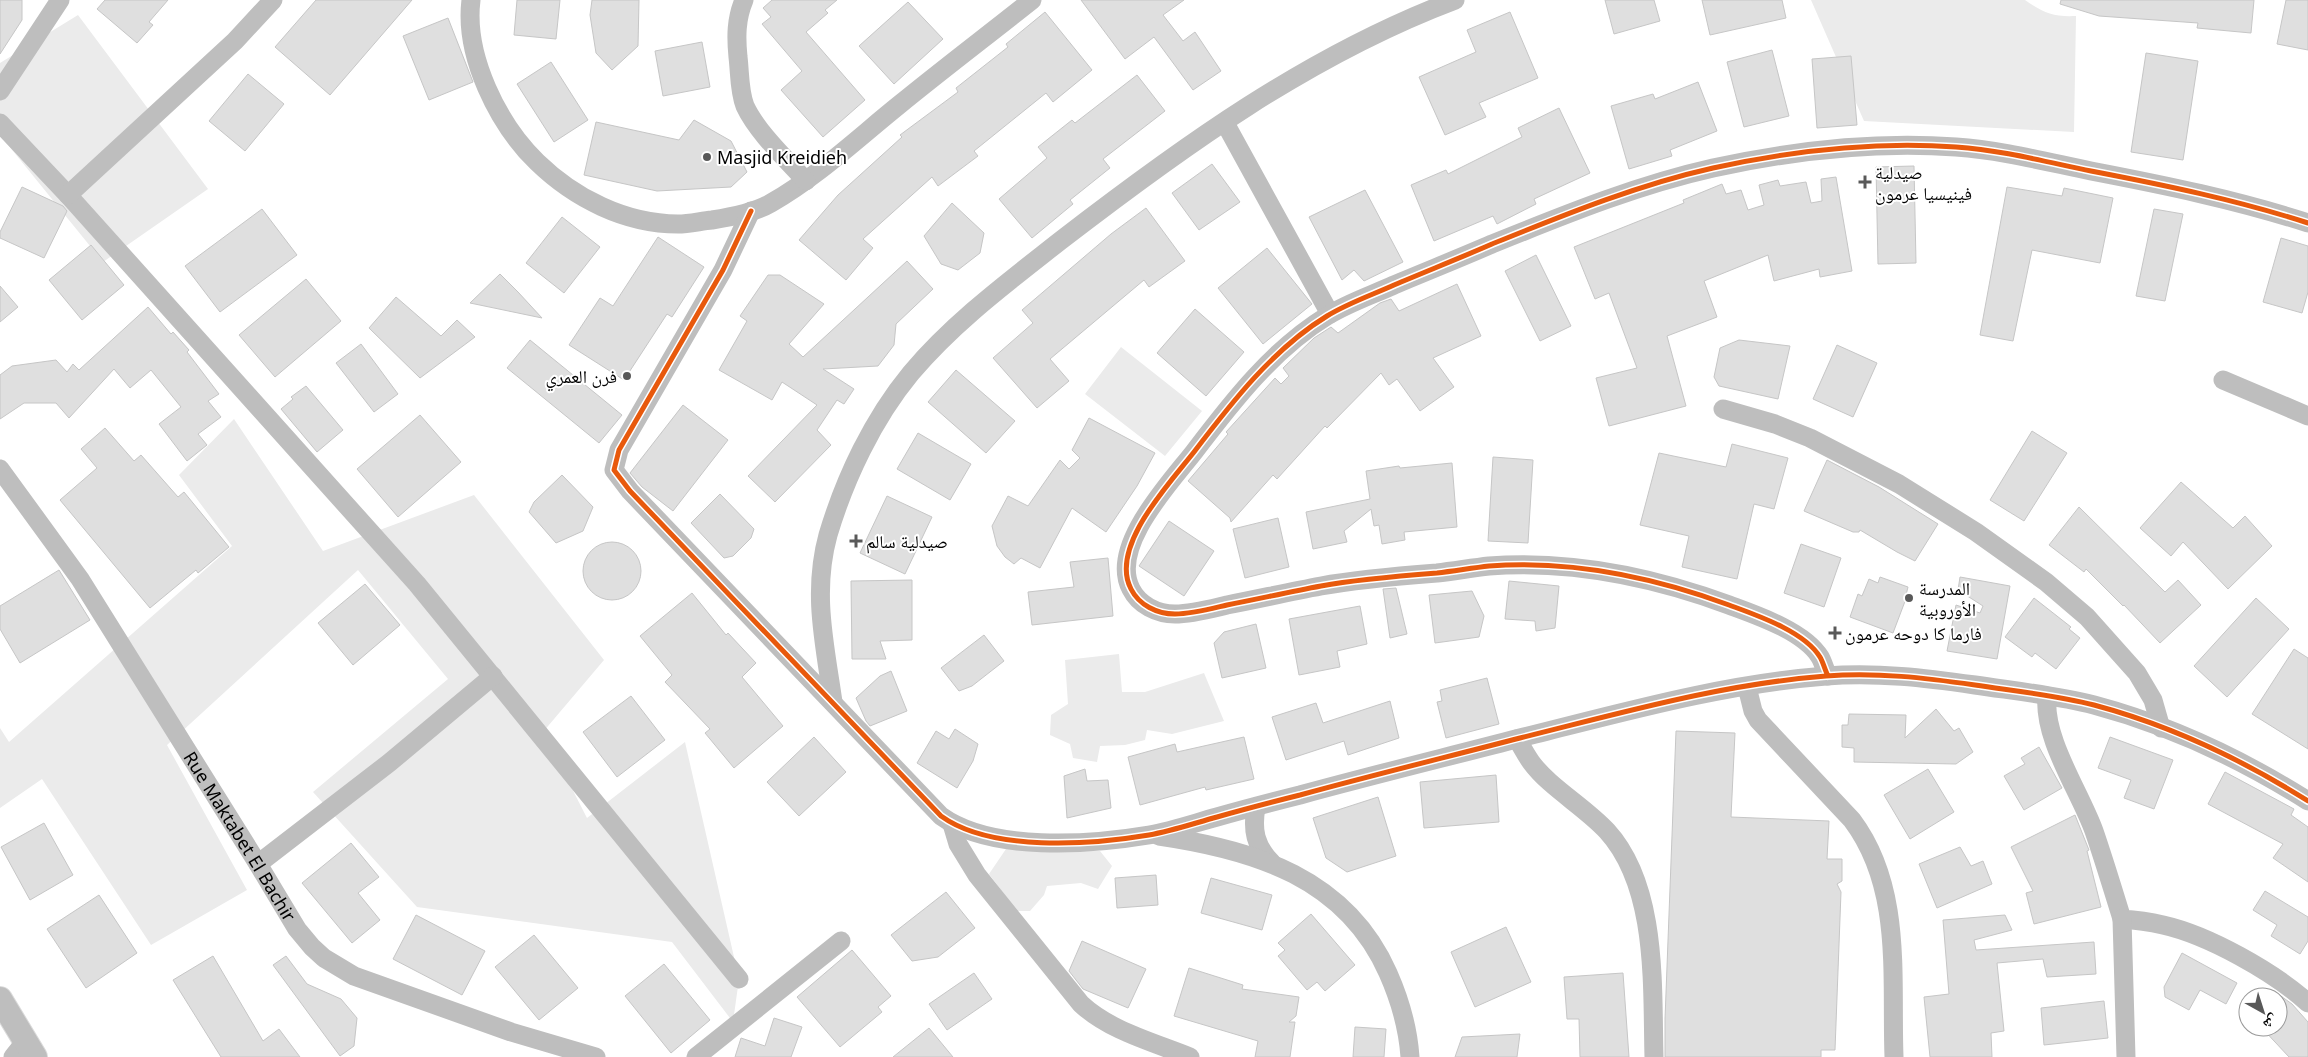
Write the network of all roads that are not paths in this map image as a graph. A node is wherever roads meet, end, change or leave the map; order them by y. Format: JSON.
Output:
{"nodes":[{"id":1,"x":60,"y":0,"type":"edge"},
{"id":2,"x":273,"y":0,"type":"edge"},
{"id":3,"x":471,"y":0,"type":"edge"},
{"id":4,"x":744,"y":0,"type":"edge"},
{"id":5,"x":1032,"y":0,"type":"edge"},
{"id":6,"x":1455,"y":0,"type":"edge"},
{"id":7,"x":0,"y":91,"type":"edge"},
{"id":8,"x":0,"y":123,"type":"edge"},
{"id":9,"x":1224,"y":123,"type":"junction"},
{"id":10,"x":806,"y":181,"type":"junction"},
{"id":11,"x":68,"y":195,"type":"junction"},
{"id":12,"x":751,"y":211,"type":"junction"},
{"id":13,"x":2308,"y":223,"type":"edge"},
{"id":14,"x":1330,"y":314,"type":"junction"},
{"id":15,"x":2223,"y":380,"type":"dead end"},
{"id":16,"x":1724,"y":409,"type":"dead end"},
{"id":17,"x":2308,"y":416,"type":"edge"},
{"id":18,"x":0,"y":468,"type":"edge"},
{"id":19,"x":493,"y":676,"type":"junction"},
{"id":20,"x":1828,"y":676,"type":"junction"},
{"id":21,"x":1747,"y":687,"type":"junction"},
{"id":22,"x":2047,"y":696,"type":"junction"},
{"id":23,"x":833,"y":702,"type":"junction"},
{"id":24,"x":2161,"y":728,"type":"junction"},
{"id":25,"x":1518,"y":739,"type":"junction"},
{"id":26,"x":2308,"y":801,"type":"edge"},
{"id":27,"x":1256,"y":807,"type":"junction"},
{"id":28,"x":952,"y":824,"type":"junction"},
{"id":29,"x":1151,"y":835,"type":"junction"},
{"id":30,"x":1272,"y":863,"type":"junction"},
{"id":31,"x":258,"y":864,"type":"junction"},
{"id":32,"x":2122,"y":919,"type":"junction"},
{"id":33,"x":840,"y":941,"type":"dead end"},
{"id":34,"x":739,"y":979,"type":"dead end"},
{"id":35,"x":0,"y":999,"type":"edge"},
{"id":36,"x":2308,"y":1003,"type":"edge"},
{"id":37,"x":24,"y":1052,"type":"edge"},
{"id":38,"x":596,"y":1057,"type":"edge"},
{"id":39,"x":696,"y":1057,"type":"edge"},
{"id":40,"x":1190,"y":1057,"type":"edge"},
{"id":41,"x":1410,"y":1057,"type":"edge"},
{"id":42,"x":1654,"y":1057,"type":"edge"},
{"id":43,"x":1894,"y":1057,"type":"edge"},
{"id":44,"x":2126,"y":1057,"type":"edge"}],
"edges":[{"from":1,"to":7,"type":"street"},
{"from":2,"to":11,"type":"street"},
{"from":3,"to":12,"type":"street"},
{"from":4,"to":10,"type":"street"},
{"from":5,"to":10,"type":"street"},
{"from":6,"to":9,"type":"street"},
{"from":8,"to":11,"type":"street"},
{"from":9,"to":14,"type":"street"},
{"from":9,"to":23,"type":"street"},
{"from":10,"to":12,"type":"street"},
{"from":11,"to":19,"type":"street"},
{"from":12,"to":23,"type":"street"},
{"from":13,"to":14,"type":"street"},
{"from":14,"to":20,"type":"street"},
{"from":15,"to":17,"type":"street"},
{"from":16,"to":24,"type":"street"},
{"from":18,"to":31,"type":"street","name":"Rue Maktabet El Bachir"},
{"from":19,"to":31,"type":"street"},
{"from":19,"to":34,"type":"street"},
{"from":20,"to":21,"type":"street"},
{"from":20,"to":22,"type":"street"},
{"from":21,"to":25,"type":"street"},
{"from":21,"to":43,"type":"street"},
{"from":22,"to":24,"type":"street"},
{"from":22,"to":32,"type":"street"},
{"from":23,"to":28,"type":"street"},
{"from":24,"to":26,"type":"street"},
{"from":25,"to":27,"type":"street"},
{"from":25,"to":42,"type":"street"},
{"from":27,"to":29,"type":"street"},
{"from":27,"to":30,"type":"street"},
{"from":28,"to":29,"type":"street"},
{"from":28,"to":40,"type":"street"},
{"from":29,"to":30,"type":"street"},
{"from":30,"to":41,"type":"street"},
{"from":31,"to":38,"type":"street","name":"Rue Maktabet El Bachir"},
{"from":32,"to":36,"type":"street"},
{"from":32,"to":44,"type":"street"},
{"from":33,"to":39,"type":"street"},
{"from":35,"to":37,"type":"main road"}]}
